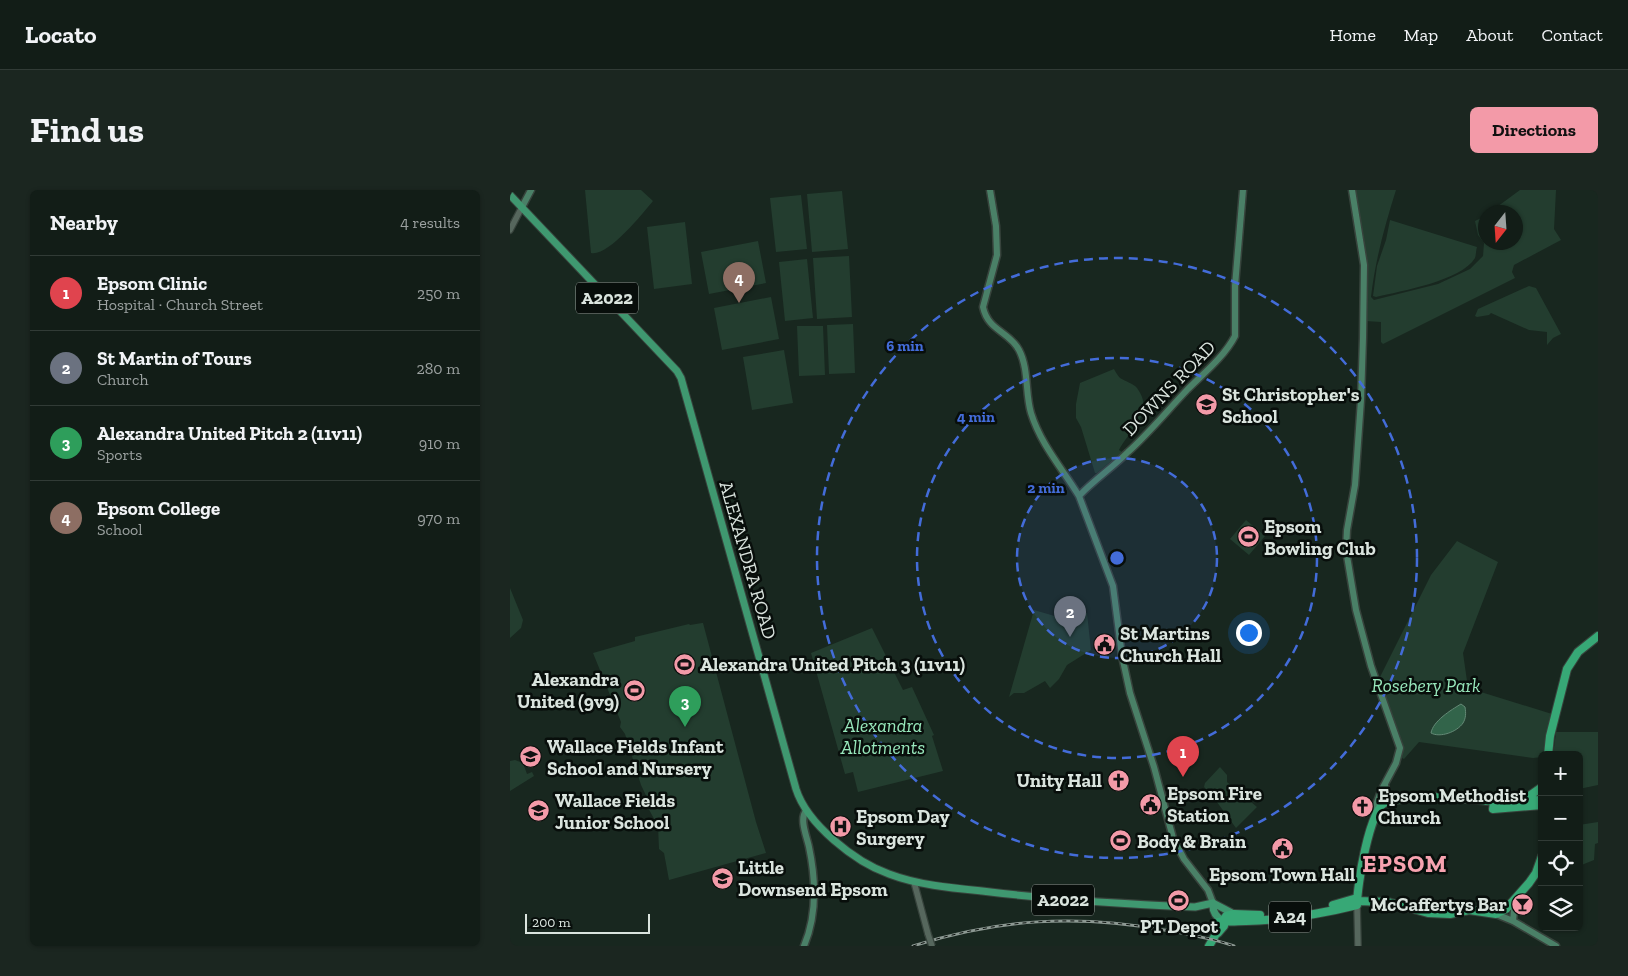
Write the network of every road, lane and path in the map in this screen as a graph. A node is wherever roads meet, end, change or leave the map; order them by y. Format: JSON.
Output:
{"nodes":[{"id":1,"x":531,"y":190,"type":"edge"},
{"id":2,"x":990,"y":190,"type":"edge"},
{"id":3,"x":1243,"y":190,"type":"edge"},
{"id":4,"x":1352,"y":190,"type":"edge"},
{"id":5,"x":510,"y":195,"type":"edge"},
{"id":6,"x":522,"y":207,"type":"junction"},
{"id":7,"x":510,"y":230,"type":"edge"},
{"id":8,"x":1079,"y":496,"type":"junction"},
{"id":9,"x":1598,"y":636,"type":"edge"},
{"id":10,"x":1548,"y":751,"type":"edge"},
{"id":11,"x":1385,"y":786,"type":"junction"},
{"id":12,"x":1538,"y":790,"type":"edge"},
{"id":13,"x":1393,"y":800,"type":"junction"},
{"id":14,"x":1523,"y":800,"type":"junction"},
{"id":15,"x":1538,"y":800,"type":"edge"},
{"id":16,"x":1494,"y":805,"type":"junction"},
{"id":17,"x":1538,"y":806,"type":"edge"},
{"id":18,"x":1378,"y":809,"type":"junction"},
{"id":19,"x":806,"y":810,"type":"junction"},
{"id":20,"x":1538,"y":867,"type":"edge"},
{"id":21,"x":914,"y":882,"type":"junction"},
{"id":22,"x":1515,"y":900,"type":"junction"},
{"id":23,"x":1357,"y":901,"type":"junction"},
{"id":24,"x":1213,"y":903,"type":"junction"},
{"id":25,"x":1506,"y":909,"type":"junction"},
{"id":26,"x":1234,"y":914,"type":"junction"},
{"id":27,"x":1496,"y":914,"type":"junction"},
{"id":28,"x":1511,"y":920,"type":"junction"},
{"id":29,"x":1223,"y":921,"type":"junction"},
{"id":30,"x":804,"y":946,"type":"edge"},
{"id":31,"x":932,"y":946,"type":"edge"},
{"id":32,"x":1209,"y":946,"type":"edge"},
{"id":33,"x":1358,"y":946,"type":"edge"},
{"id":34,"x":1554,"y":946,"type":"edge"}],
"edges":[{"from":1,"to":6,"type":"main road"},
{"from":2,"to":8,"type":"main road"},
{"from":3,"to":8,"type":"main road","name":"DOWNS ROAD"},
{"from":4,"to":11,"type":"main road"},
{"from":5,"to":6,"type":"main road","number":"A2022"},
{"from":6,"to":7,"type":"street"},
{"from":6,"to":19,"type":"main road","name":"ALEXANDRA ROAD","number":"A2022"},
{"from":8,"to":24,"type":"main road"},
{"from":9,"to":10,"type":"highway"},
{"from":11,"to":13,"type":"main road"},
{"from":11,"to":18,"type":"main road"},
{"from":12,"to":14,"type":"highway"},
{"from":13,"to":16,"type":"highway"},
{"from":13,"to":18,"type":"highway"},
{"from":14,"to":15,"type":"highway"},
{"from":14,"to":16,"type":"highway"},
{"from":16,"to":17,"type":"highway"},
{"from":18,"to":23,"type":"highway"},
{"from":19,"to":21,"type":"main road","name":"ALEXANDRA ROAD","number":"A2022"},
{"from":19,"to":30,"type":"main road"},
{"from":20,"to":22,"type":"highway"},
{"from":21,"to":24,"type":"main road","number":"A2022"},
{"from":21,"to":31,"type":"street","bridge":true},
{"from":22,"to":25,"type":"highway"},
{"from":22,"to":28,"type":"main road"},
{"from":23,"to":26,"type":"highway","number":"A24"},
{"from":23,"to":27,"type":"highway","number":"A24"},
{"from":23,"to":29,"type":"highway","number":"A24"},
{"from":23,"to":33,"type":"street"},
{"from":24,"to":26,"type":"main road"},
{"from":24,"to":29,"type":"main road"},
{"from":25,"to":27,"type":"highway"},
{"from":25,"to":28,"type":"main road"},
{"from":26,"to":29,"type":"highway"},
{"from":27,"to":28,"type":"main road"},
{"from":28,"to":34,"type":"main road"},
{"from":29,"to":32,"type":"highway"}]}
